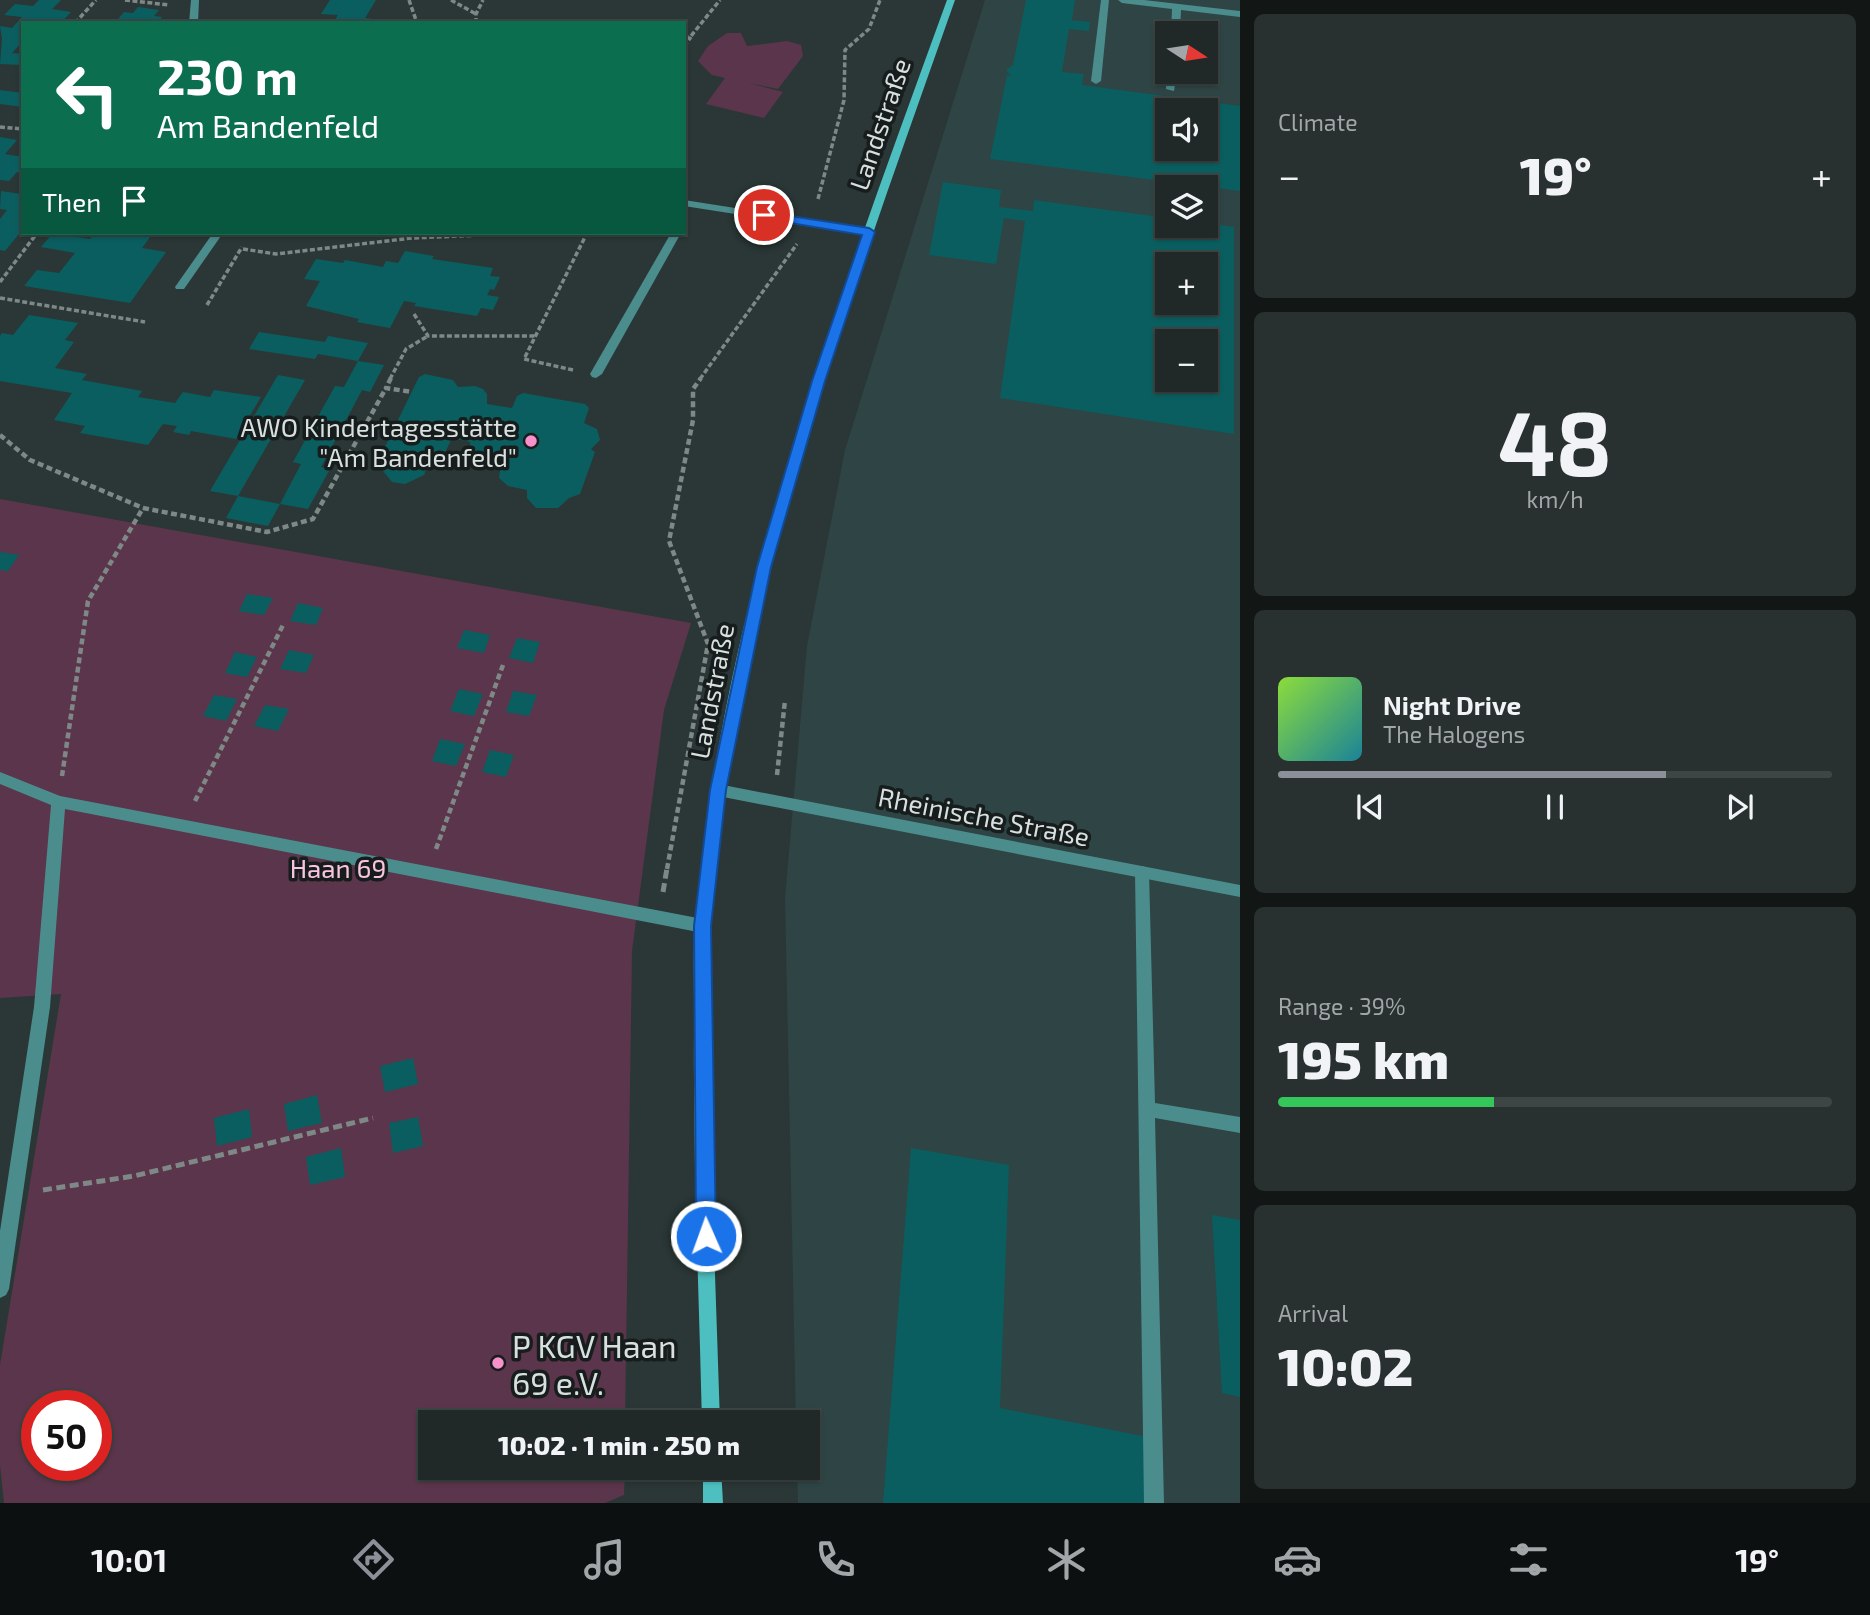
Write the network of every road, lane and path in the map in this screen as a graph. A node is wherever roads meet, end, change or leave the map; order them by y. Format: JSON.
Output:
{"nodes":[{"id":1,"x":96,"y":0,"type":"edge"},
{"id":2,"x":125,"y":0,"type":"edge"},
{"id":3,"x":409,"y":0,"type":"edge"},
{"id":4,"x":451,"y":0,"type":"edge"},
{"id":5,"x":483,"y":0,"type":"edge"},
{"id":6,"x":720,"y":0,"type":"edge"},
{"id":7,"x":880,"y":0,"type":"edge"},
{"id":8,"x":951,"y":0,"type":"edge"},
{"id":9,"x":1105,"y":0,"type":"edge"},
{"id":10,"x":1122,"y":0,"type":"edge"},
{"id":11,"x":194,"y":4,"type":"edge"},
{"id":12,"x":1177,"y":6,"type":"junction"},
{"id":13,"x":476,"y":14,"type":"junction"},
{"id":14,"x":1240,"y":14,"type":"edge"},
{"id":15,"x":77,"y":21,"type":"edge"},
{"id":16,"x":416,"y":21,"type":"edge"},
{"id":17,"x":476,"y":21,"type":"edge"},
{"id":18,"x":1176,"y":21,"type":"edge"},
{"id":19,"x":691,"y":36,"type":"junction"},
{"id":20,"x":686,"y":37,"type":"edge"},
{"id":21,"x":686,"y":43,"type":"edge"},
{"id":22,"x":1096,"y":81,"type":"dead end"},
{"id":23,"x":1171,"y":84,"type":"edge"},
{"id":24,"x":1171,"y":89,"type":"dead end"},
{"id":25,"x":0,"y":127,"type":"edge"},
{"id":26,"x":21,"y":129,"type":"edge"},
{"id":27,"x":688,"y":203,"type":"edge"},
{"id":28,"x":812,"y":223,"type":"junction"},
{"id":29,"x":869,"y":232,"type":"junction"},
{"id":30,"x":35,"y":235,"type":"edge"},
{"id":31,"x":217,"y":235,"type":"edge"},
{"id":32,"x":414,"y":235,"type":"edge"},
{"id":33,"x":483,"y":235,"type":"edge"},
{"id":34,"x":586,"y":235,"type":"edge"},
{"id":35,"x":675,"y":235,"type":"edge"},
{"id":36,"x":412,"y":238,"type":"junction"},
{"id":37,"x":243,"y":249,"type":"dead end"},
{"id":38,"x":0,"y":282,"type":"edge"},
{"id":39,"x":180,"y":287,"type":"dead end"},
{"id":40,"x":0,"y":298,"type":"edge"},
{"id":41,"x":414,"y":314,"type":"dead end"},
{"id":42,"x":145,"y":322,"type":"dead end"},
{"id":43,"x":536,"y":336,"type":"junction"},
{"id":44,"x":428,"y":337,"type":"junction"},
{"id":45,"x":596,"y":374,"type":"joint"},
{"id":46,"x":386,"y":388,"type":"junction"},
{"id":47,"x":412,"y":392,"type":"dead end"},
{"id":48,"x":0,"y":435,"type":"edge"},
{"id":49,"x":143,"y":508,"type":"junction"},
{"id":50,"x":283,"y":625,"type":"dead end"},
{"id":51,"x":503,"y":665,"type":"dead end"},
{"id":52,"x":785,"y":700,"type":"dead end"},
{"id":53,"x":0,"y":778,"type":"edge"},
{"id":54,"x":718,"y":790,"type":"junction"},
{"id":55,"x":774,"y":801,"type":"junction"},
{"id":56,"x":58,"y":802,"type":"junction"},
{"id":57,"x":182,"y":827,"type":"junction"},
{"id":58,"x":1142,"y":872,"type":"junction"},
{"id":59,"x":427,"y":873,"type":"junction"},
{"id":60,"x":1240,"y":891,"type":"edge"},
{"id":61,"x":658,"y":917,"type":"junction"},
{"id":62,"x":703,"y":926,"type":"junction"},
{"id":63,"x":1146,"y":1109,"type":"junction"},
{"id":64,"x":373,"y":1118,"type":"dead end"},
{"id":65,"x":1240,"y":1125,"type":"edge"},
{"id":66,"x":14,"y":1195,"type":"junction"},
{"id":67,"x":0,"y":1289,"type":"edge"},
{"id":68,"x":711,"y":1410,"type":"edge"},
{"id":69,"x":712,"y":1480,"type":"edge"},
{"id":70,"x":713,"y":1503,"type":"edge"},
{"id":71,"x":1154,"y":1503,"type":"edge"}],
"edges":[{"from":1,"to":15,"type":"path"},
{"from":2,"to":11,"type":"path"},
{"from":3,"to":16,"type":"path"},
{"from":4,"to":13,"type":"path"},
{"from":5,"to":13,"type":"path"},
{"from":6,"to":19,"type":"path"},
{"from":7,"to":28,"type":"path"},
{"from":8,"to":29,"type":"main road","name":"Landstraße"},
{"from":9,"to":22,"type":"street"},
{"from":10,"to":12,"type":"street"},
{"from":12,"to":14,"type":"street"},
{"from":12,"to":18,"type":"street"},
{"from":13,"to":17,"type":"path"},
{"from":19,"to":20,"type":"path"},
{"from":19,"to":21,"type":"path"},
{"from":23,"to":24,"type":"street"},
{"from":25,"to":26,"type":"path"},
{"from":27,"to":28,"type":"street"},
{"from":28,"to":29,"type":"street"},
{"from":28,"to":61,"type":"path"},
{"from":29,"to":54,"type":"main road","name":"Landstraße"},
{"from":30,"to":38,"type":"path"},
{"from":31,"to":39,"type":"street"},
{"from":32,"to":36,"type":"path"},
{"from":33,"to":36,"type":"path"},
{"from":34,"to":43,"type":"path"},
{"from":35,"to":45,"type":"street"},
{"from":36,"to":37,"type":"path"},
{"from":40,"to":42,"type":"path"},
{"from":41,"to":44,"type":"path"},
{"from":43,"to":44,"type":"path"},
{"from":43,"to":45,"type":"path"},
{"from":44,"to":46,"type":"path"},
{"from":46,"to":47,"type":"path"},
{"from":46,"to":49,"type":"path"},
{"from":48,"to":49,"type":"path"},
{"from":49,"to":56,"type":"path"},
{"from":50,"to":57,"type":"path"},
{"from":51,"to":59,"type":"path"},
{"from":52,"to":55,"type":"path"},
{"from":53,"to":56,"type":"street"},
{"from":54,"to":55,"type":"street","name":"Rheinische Straße"},
{"from":54,"to":62,"type":"main road","name":"Landstraße"},
{"from":55,"to":58,"type":"street","name":"Rheinische Straße"},
{"from":56,"to":57,"type":"street"},
{"from":56,"to":66,"type":"street"},
{"from":57,"to":59,"type":"street"},
{"from":58,"to":60,"type":"street","name":"Rheinische Straße"},
{"from":58,"to":63,"type":"street"},
{"from":59,"to":61,"type":"street"},
{"from":61,"to":62,"type":"street"},
{"from":62,"to":68,"type":"main road","name":"Landstraße"},
{"from":63,"to":65,"type":"street"},
{"from":63,"to":71,"type":"street"},
{"from":64,"to":66,"type":"path"},
{"from":66,"to":67,"type":"street"},
{"from":69,"to":70,"type":"main road"}]}
